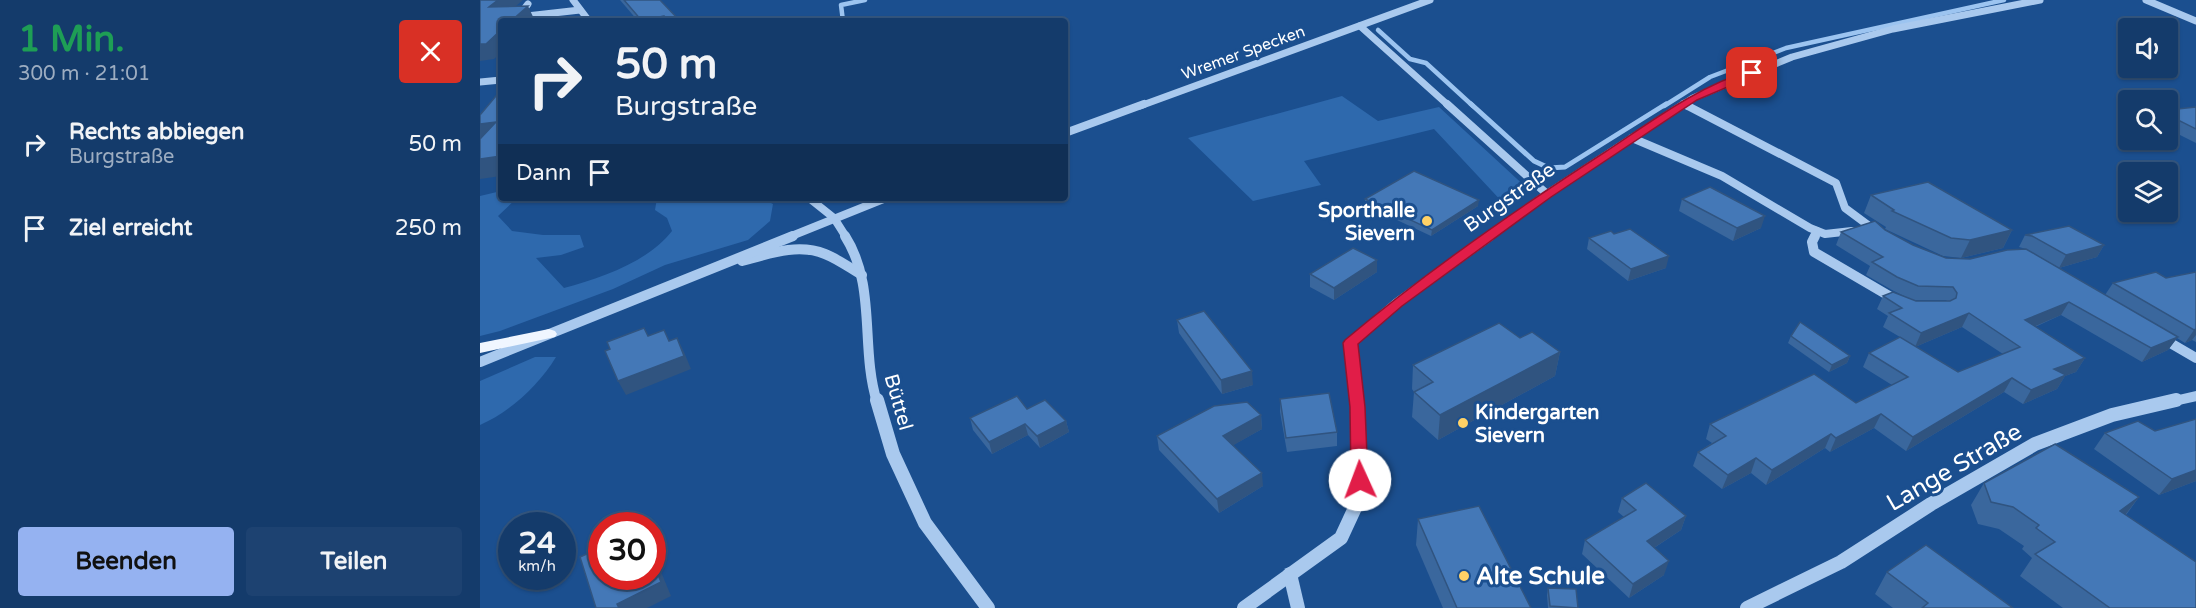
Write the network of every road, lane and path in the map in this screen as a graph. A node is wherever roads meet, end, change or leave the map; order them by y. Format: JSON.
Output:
{"nodes":[{"id":1,"x":573,"y":0,"type":"edge"},
{"id":2,"x":1430,"y":0,"type":"edge"},
{"id":3,"x":2040,"y":0,"type":"edge"},
{"id":4,"x":2146,"y":0,"type":"edge"},
{"id":5,"x":528,"y":4,"type":"edge"},
{"id":6,"x":580,"y":10,"type":"junction"},
{"id":7,"x":587,"y":18,"type":"edge"},
{"id":8,"x":2196,"y":21,"type":"edge"},
{"id":9,"x":1360,"y":26,"type":"junction"},
{"id":10,"x":498,"y":80,"type":"edge"},
{"id":11,"x":480,"y":82,"type":"edge"},
{"id":12,"x":1684,"y":104,"type":"junction"},
{"id":13,"x":1068,"y":132,"type":"edge"},
{"id":14,"x":1632,"y":138,"type":"junction"},
{"id":15,"x":1547,"y":194,"type":"junction"},
{"id":16,"x":813,"y":201,"type":"edge"},
{"id":17,"x":878,"y":201,"type":"edge"},
{"id":18,"x":834,"y":218,"type":"junction"},
{"id":19,"x":1870,"y":226,"type":"junction"},
{"id":20,"x":1817,"y":231,"type":"junction"},
{"id":21,"x":1887,"y":237,"type":"edge"},
{"id":22,"x":713,"y":268,"type":"junction"},
{"id":23,"x":862,"y":275,"type":"junction"},
{"id":24,"x":1910,"y":307,"type":"edge"},
{"id":25,"x":2148,"y":329,"type":"edge"},
{"id":26,"x":549,"y":334,"type":"junction"},
{"id":27,"x":480,"y":348,"type":"edge"},
{"id":28,"x":2196,"y":358,"type":"edge"},
{"id":29,"x":480,"y":362,"type":"edge"},
{"id":30,"x":2196,"y":396,"type":"edge"},
{"id":31,"x":1290,"y":574,"type":"junction"},
{"id":32,"x":988,"y":608,"type":"edge"},
{"id":33,"x":1244,"y":608,"type":"edge"},
{"id":34,"x":1298,"y":608,"type":"edge"},
{"id":35,"x":1747,"y":608,"type":"edge"}],
"edges":[{"from":1,"to":6,"type":"street"},
{"from":2,"to":9,"type":"street","name":"Wremer Specken"},
{"from":3,"to":12,"type":"street","name":"Burgstraße"},
{"from":4,"to":8,"type":"street"},
{"from":5,"to":6,"type":"street"},
{"from":6,"to":7,"type":"street"},
{"from":9,"to":13,"type":"street","name":"Wremer Specken"},
{"from":9,"to":15,"type":"street"},
{"from":10,"to":11,"type":"street"},
{"from":12,"to":14,"type":"street","name":"Burgstraße"},
{"from":12,"to":19,"type":"street"},
{"from":14,"to":15,"type":"street","name":"Burgstraße"},
{"from":14,"to":20,"type":"street"},
{"from":15,"to":31,"type":"street","name":"Burgstraße"},
{"from":16,"to":18,"type":"street","name":"Büttel"},
{"from":17,"to":18,"type":"street"},
{"from":18,"to":22,"type":"street"},
{"from":18,"to":23,"type":"street","name":"Büttel"},
{"from":19,"to":20,"type":"street"},
{"from":19,"to":21,"type":"street"},
{"from":20,"to":24,"type":"street"},
{"from":22,"to":23,"type":"street"},
{"from":22,"to":26,"type":"street"},
{"from":23,"to":32,"type":"street","name":"Büttel"},
{"from":25,"to":28,"type":"street"},
{"from":26,"to":27,"type":"main road"},
{"from":26,"to":29,"type":"street"},
{"from":30,"to":35,"type":"street","name":"Lange Straße"},
{"from":31,"to":33,"type":"street","name":"Burgstraße"},
{"from":31,"to":34,"type":"street"}]}
